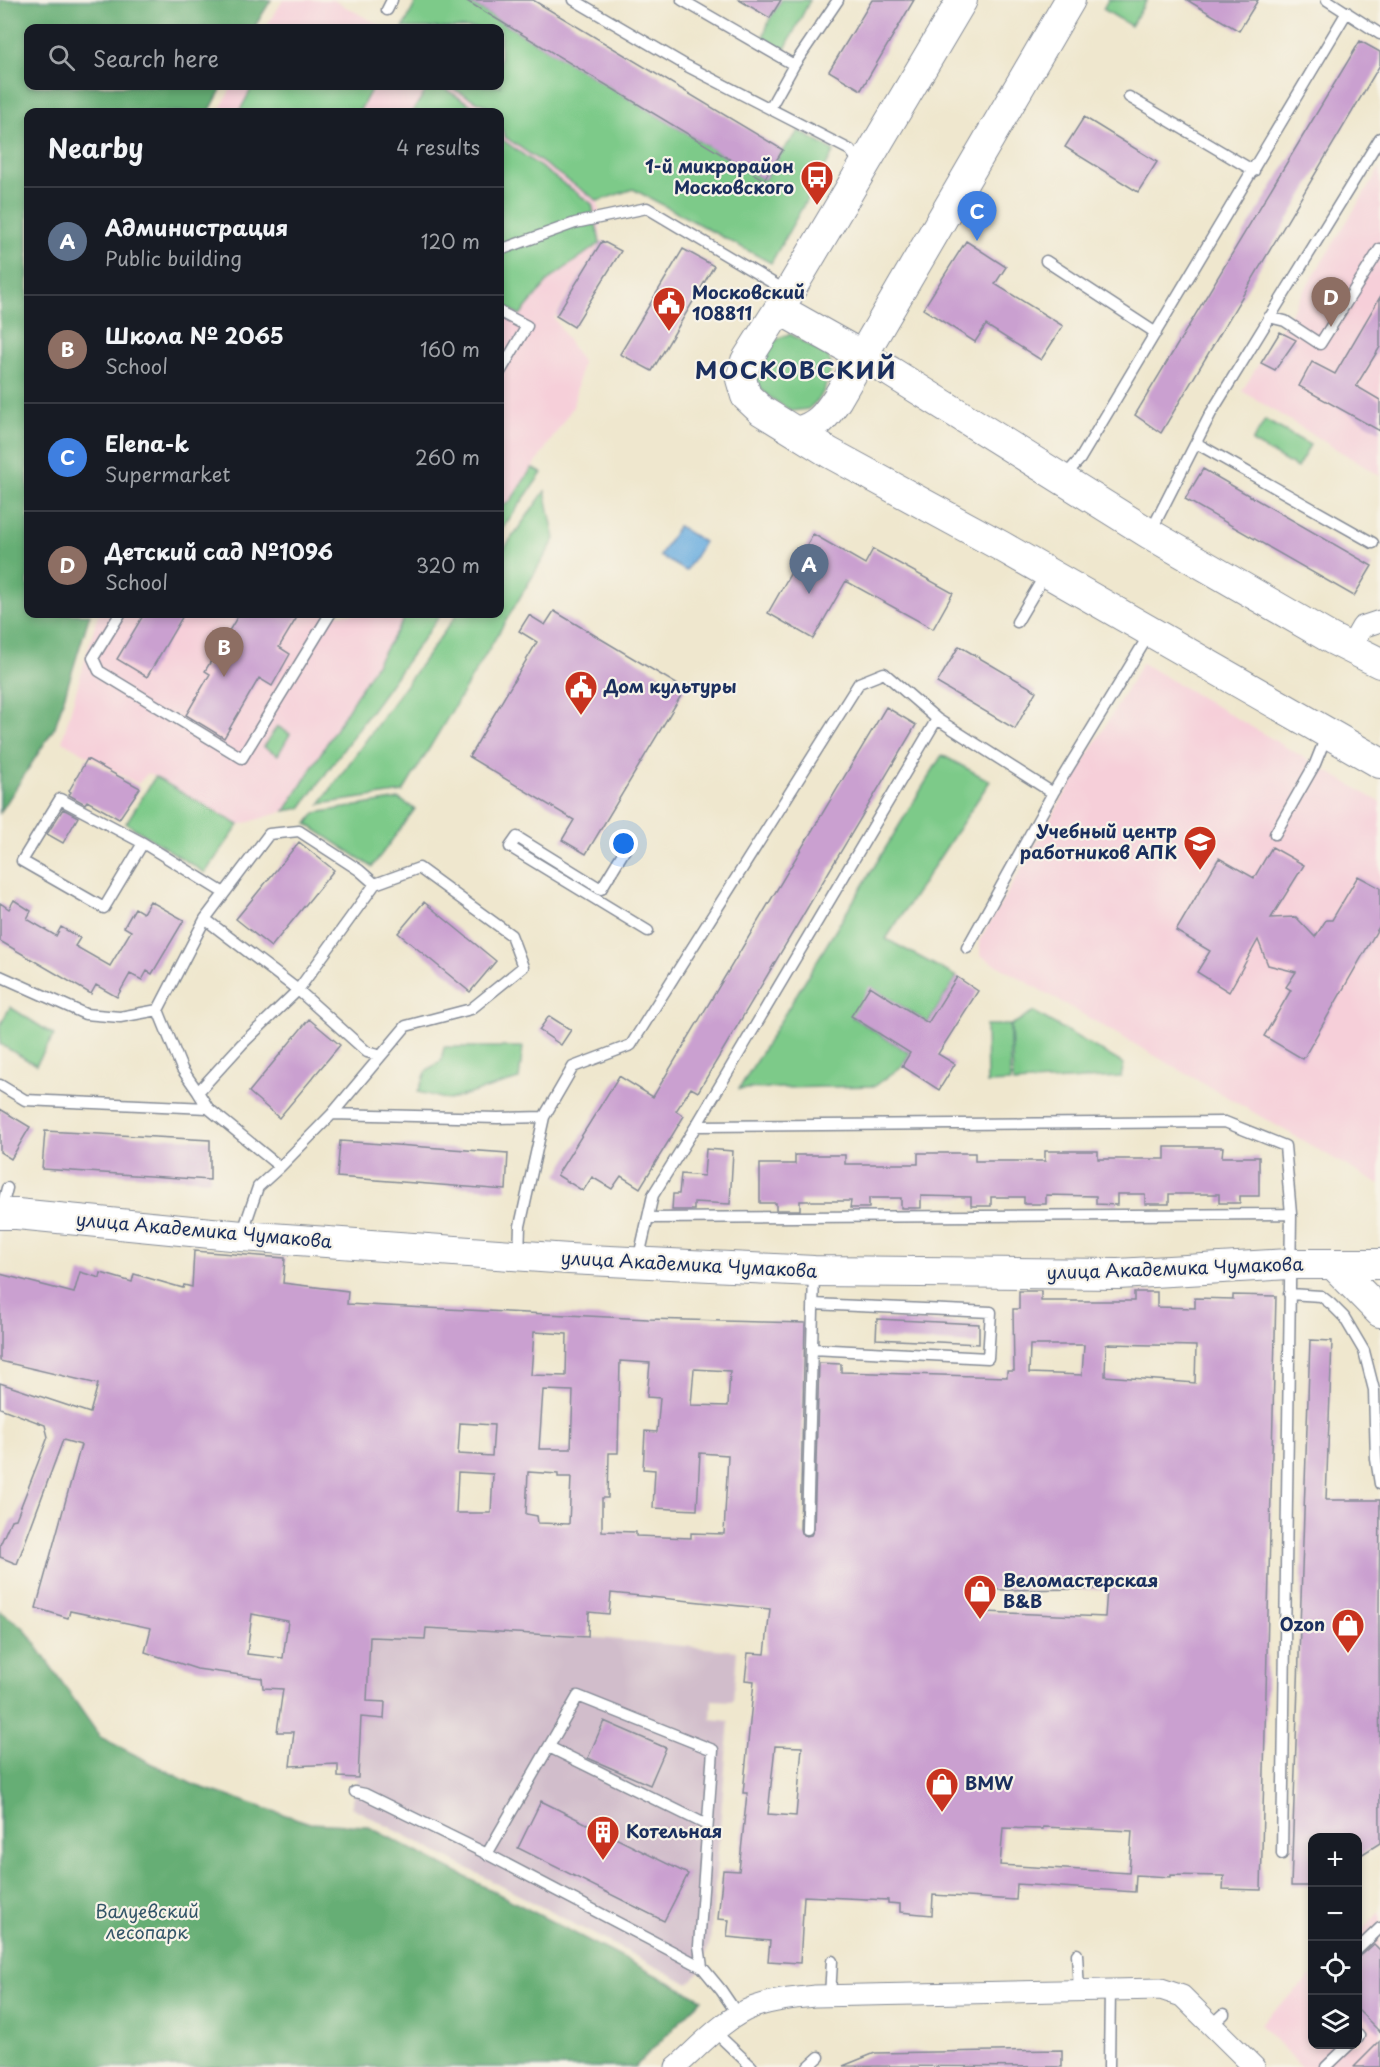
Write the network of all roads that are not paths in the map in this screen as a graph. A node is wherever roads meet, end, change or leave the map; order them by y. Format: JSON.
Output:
{"nodes":[{"id":1,"x":574,"y":0,"type":"edge"},
{"id":2,"x":682,"y":0,"type":"edge"},
{"id":3,"x":838,"y":0,"type":"edge"},
{"id":4,"x":962,"y":0,"type":"edge"},
{"id":5,"x":1070,"y":0,"type":"edge"},
{"id":6,"x":1327,"y":0,"type":"edge"},
{"id":7,"x":1347,"y":12,"type":"junction"},
{"id":8,"x":1380,"y":34,"type":"edge"},
{"id":9,"x":794,"y":65,"type":"junction"},
{"id":10,"x":1129,"y":97,"type":"dead end"},
{"id":11,"x":770,"y":108,"type":"junction"},
{"id":12,"x":1380,"y":138,"type":"edge"},
{"id":13,"x":863,"y":167,"type":"junction"},
{"id":14,"x":1254,"y":171,"type":"junction"},
{"id":15,"x":504,"y":249,"type":"edge"},
{"id":16,"x":1380,"y":249,"type":"edge"},
{"id":17,"x":1046,"y":261,"type":"dead end"},
{"id":18,"x":784,"y":301,"type":"junction"},
{"id":19,"x":504,"y":314,"type":"edge"},
{"id":20,"x":1269,"y":317,"type":"junction"},
{"id":21,"x":1156,"y":333,"type":"junction"},
{"id":22,"x":861,"y":357,"type":"junction"},
{"id":23,"x":504,"y":365,"type":"edge"},
{"id":24,"x":797,"y":432,"type":"junction"},
{"id":25,"x":1196,"y":443,"type":"junction"},
{"id":26,"x":1062,"y":479,"type":"junction"},
{"id":27,"x":1150,"y":534,"type":"junction"},
{"id":28,"x":1373,"y":543,"type":"dead end"},
{"id":29,"x":1046,"y":572,"type":"junction"},
{"id":30,"x":117,"y":618,"type":"edge"},
{"id":31,"x":328,"y":618,"type":"edge"},
{"id":32,"x":1380,"y":621,"type":"edge"},
{"id":33,"x":1017,"y":622,"type":"dead end"},
{"id":34,"x":1150,"y":633,"type":"junction"},
{"id":35,"x":1350,"y":648,"type":"junction"},
{"id":36,"x":1380,"y":663,"type":"edge"},
{"id":37,"x":937,"y":719,"type":"junction"},
{"id":38,"x":1327,"y":733,"type":"junction"},
{"id":39,"x":1380,"y":764,"type":"edge"},
{"id":40,"x":1053,"y":793,"type":"junction"},
{"id":41,"x":1275,"y":834,"type":"dead end"},
{"id":42,"x":143,"y":843,"type":"junction"},
{"id":43,"x":629,"y":843,"type":"dead end"},
{"id":44,"x":375,"y":884,"type":"junction"},
{"id":45,"x":224,"y":893,"type":"junction"},
{"id":46,"x":205,"y":919,"type":"junction"},
{"id":47,"x":648,"y":932,"type":"dead end"},
{"id":48,"x":967,"y":948,"type":"dead end"},
{"id":49,"x":0,"y":976,"type":"edge"},
{"id":50,"x":298,"y":990,"type":"junction"},
{"id":51,"x":158,"y":1010,"type":"junction"},
{"id":52,"x":381,"y":1056,"type":"junction"},
{"id":53,"x":0,"y":1085,"type":"edge"},
{"id":54,"x":198,"y":1092,"type":"junction"},
{"id":55,"x":208,"y":1108,"type":"junction"},
{"id":56,"x":332,"y":1114,"type":"junction"},
{"id":57,"x":544,"y":1117,"type":"junction"},
{"id":58,"x":696,"y":1126,"type":"junction"},
{"id":59,"x":280,"y":1167,"type":"junction"},
{"id":60,"x":4,"y":1201,"type":"edge"},
{"id":61,"x":1291,"y":1214,"type":"junction"},
{"id":62,"x":648,"y":1218,"type":"junction"},
{"id":63,"x":242,"y":1236,"type":"junction"},
{"id":64,"x":519,"y":1255,"type":"junction"},
{"id":65,"x":638,"y":1262,"type":"junction"},
{"id":66,"x":1290,"y":1264,"type":"junction"},
{"id":67,"x":1333,"y":1264,"type":"junction"},
{"id":68,"x":1380,"y":1264,"type":"edge"},
{"id":69,"x":814,"y":1271,"type":"junction"},
{"id":70,"x":1290,"y":1294,"type":"junction"},
{"id":71,"x":813,"y":1304,"type":"junction"},
{"id":72,"x":1380,"y":1312,"type":"edge"},
{"id":73,"x":812,"y":1349,"type":"junction"},
{"id":74,"x":1377,"y":1390,"type":"edge"},
{"id":75,"x":1380,"y":1484,"type":"edge"},
{"id":76,"x":807,"y":1529,"type":"dead end"},
{"id":77,"x":549,"y":1747,"type":"junction"},
{"id":78,"x":355,"y":1792,"type":"dead end"},
{"id":79,"x":707,"y":1825,"type":"junction"},
{"id":80,"x":487,"y":1854,"type":"junction"},
{"id":81,"x":1282,"y":1854,"type":"dead end"},
{"id":82,"x":1380,"y":1928,"type":"edge"},
{"id":83,"x":1362,"y":1945,"type":"edge"},
{"id":84,"x":1077,"y":1953,"type":"dead end"},
{"id":85,"x":832,"y":1961,"type":"dead end"},
{"id":86,"x":702,"y":1967,"type":"junction"},
{"id":87,"x":1110,"y":1989,"type":"junction"},
{"id":88,"x":1079,"y":1991,"type":"junction"},
{"id":89,"x":830,"y":1996,"type":"junction"},
{"id":90,"x":738,"y":2015,"type":"junction"},
{"id":91,"x":715,"y":2032,"type":"junction"},
{"id":92,"x":1345,"y":2049,"type":"edge"},
{"id":93,"x":819,"y":2057,"type":"dead end"},
{"id":94,"x":676,"y":2067,"type":"edge"},
{"id":95,"x":752,"y":2067,"type":"edge"},
{"id":96,"x":808,"y":2067,"type":"edge"},
{"id":97,"x":1109,"y":2067,"type":"edge"},
{"id":98,"x":1254,"y":2067,"type":"edge"},
{"id":99,"x":1326,"y":2067,"type":"edge"}],
"edges":[{"from":1,"to":11,"type":"lane"},
{"from":2,"to":9,"type":"lane"},
{"from":3,"to":9,"type":"lane"},
{"from":4,"to":13,"type":"street"},
{"from":5,"to":22,"type":"street"},
{"from":6,"to":7,"type":"lane"},
{"from":7,"to":8,"type":"lane"},
{"from":7,"to":14,"type":"lane"},
{"from":9,"to":11,"type":"lane"},
{"from":10,"to":14,"type":"lane"},
{"from":11,"to":13,"type":"lane"},
{"from":12,"to":20,"type":"lane"},
{"from":13,"to":18,"type":"street"},
{"from":14,"to":21,"type":"lane"},
{"from":15,"to":18,"type":"lane"},
{"from":16,"to":20,"type":"lane"},
{"from":17,"to":21,"type":"lane"},
{"from":18,"to":22,"type":"street"},
{"from":18,"to":24,"type":"street"},
{"from":19,"to":23,"type":"lane"},
{"from":20,"to":25,"type":"lane"},
{"from":21,"to":26,"type":"lane"},
{"from":22,"to":24,"type":"street"},
{"from":22,"to":26,"type":"street"},
{"from":24,"to":29,"type":"street"},
{"from":25,"to":27,"type":"lane"},
{"from":25,"to":28,"type":"lane"},
{"from":26,"to":27,"type":"street"},
{"from":27,"to":35,"type":"street"},
{"from":29,"to":33,"type":"lane"},
{"from":29,"to":34,"type":"street"},
{"from":30,"to":31,"type":"lane"},
{"from":32,"to":35,"type":"street"},
{"from":34,"to":38,"type":"street"},
{"from":34,"to":40,"type":"lane"},
{"from":35,"to":36,"type":"street"},
{"from":37,"to":40,"type":"lane"},
{"from":37,"to":57,"type":"lane"},
{"from":37,"to":58,"type":"lane"},
{"from":38,"to":39,"type":"street"},
{"from":38,"to":41,"type":"lane"},
{"from":40,"to":48,"type":"lane"},
{"from":42,"to":42,"type":"lane"},
{"from":42,"to":45,"type":"lane"},
{"from":43,"to":47,"type":"lane"},
{"from":44,"to":45,"type":"lane"},
{"from":44,"to":50,"type":"lane"},
{"from":44,"to":52,"type":"lane"},
{"from":45,"to":46,"type":"lane"},
{"from":46,"to":50,"type":"lane"},
{"from":46,"to":51,"type":"lane"},
{"from":49,"to":51,"type":"lane"},
{"from":50,"to":52,"type":"lane"},
{"from":50,"to":54,"type":"lane"},
{"from":51,"to":54,"type":"lane"},
{"from":52,"to":56,"type":"lane"},
{"from":53,"to":55,"type":"lane"},
{"from":54,"to":55,"type":"lane"},
{"from":55,"to":59,"type":"lane"},
{"from":56,"to":57,"type":"lane"},
{"from":56,"to":59,"type":"lane"},
{"from":57,"to":64,"type":"lane"},
{"from":58,"to":61,"type":"lane"},
{"from":58,"to":62,"type":"lane"},
{"from":59,"to":63,"type":"lane"},
{"from":60,"to":63,"type":"street","name":"улица Академика Чумакова"},
{"from":61,"to":62,"type":"lane"},
{"from":61,"to":66,"type":"lane"},
{"from":62,"to":65,"type":"lane"},
{"from":63,"to":64,"type":"street","name":"улица Академика Чумакова"},
{"from":64,"to":65,"type":"street","name":"улица Академика Чумакова"},
{"from":65,"to":69,"type":"street","name":"улица Академика Чумакова"},
{"from":66,"to":67,"type":"street","name":"улица Академика Чумакова"},
{"from":66,"to":69,"type":"street","name":"улица Академика Чумакова"},
{"from":66,"to":70,"type":"lane"},
{"from":67,"to":68,"type":"street","name":"улица Академика Чумакова"},
{"from":67,"to":72,"type":"street"},
{"from":69,"to":71,"type":"lane"},
{"from":70,"to":74,"type":"lane"},
{"from":70,"to":81,"type":"lane"},
{"from":71,"to":73,"type":"lane"},
{"from":71,"to":73,"type":"lane"},
{"from":73,"to":76,"type":"lane"},
{"from":74,"to":75,"type":"lane"},
{"from":77,"to":79,"type":"lane"},
{"from":77,"to":79,"type":"lane"},
{"from":77,"to":80,"type":"lane"},
{"from":78,"to":80,"type":"lane"},
{"from":79,"to":86,"type":"lane"},
{"from":80,"to":86,"type":"lane"},
{"from":82,"to":83,"type":"lane"},
{"from":84,"to":88,"type":"lane"},
{"from":85,"to":89,"type":"lane"},
{"from":86,"to":90,"type":"lane"},
{"from":87,"to":88,"type":"street"},
{"from":87,"to":97,"type":"lane"},
{"from":87,"to":98,"type":"street"},
{"from":88,"to":89,"type":"street"},
{"from":89,"to":90,"type":"street"},
{"from":90,"to":91,"type":"street"},
{"from":91,"to":94,"type":"street"},
{"from":91,"to":95,"type":"lane"},
{"from":92,"to":99,"type":"lane"},
{"from":93,"to":96,"type":"lane"}]}
